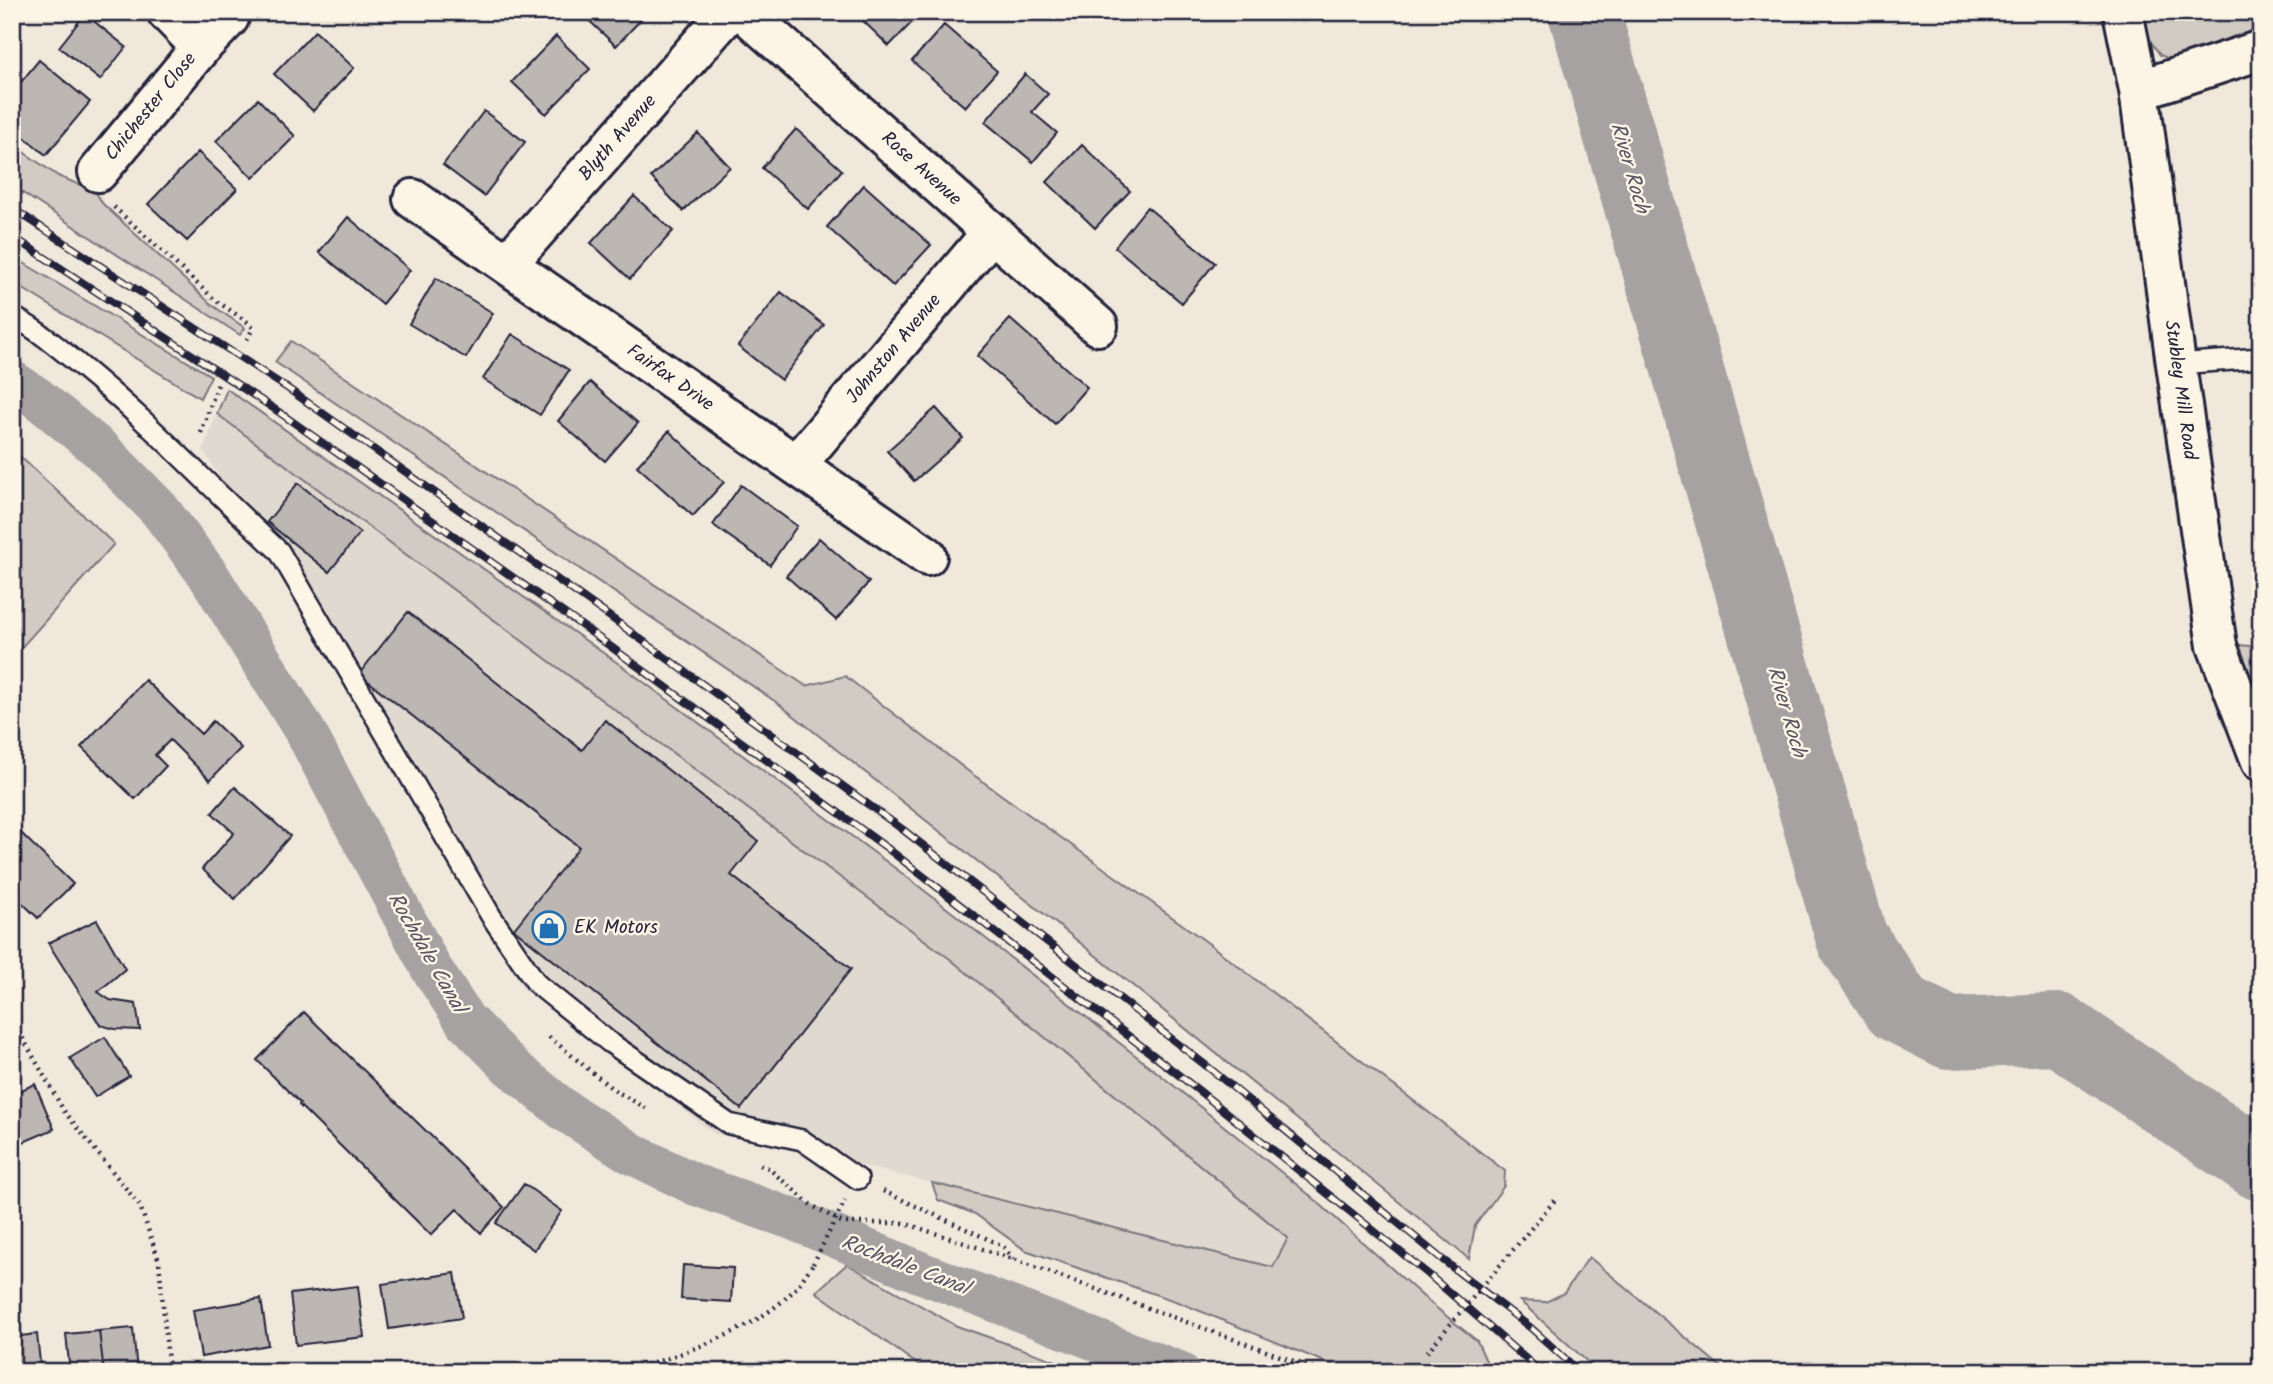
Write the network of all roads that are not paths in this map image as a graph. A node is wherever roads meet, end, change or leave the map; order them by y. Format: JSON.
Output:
{"nodes":[{"id":1,"x":167,"y":12,"type":"edge"},
{"id":2,"x":729,"y":12,"type":"edge"},
{"id":3,"x":744,"y":12,"type":"edge"},
{"id":4,"x":2123,"y":12,"type":"edge"},
{"id":5,"x":229,"y":18,"type":"dead end"},
{"id":6,"x":201,"y":47,"type":"junction"},
{"id":7,"x":2261,"y":50,"type":"edge"},
{"id":8,"x":2139,"y":90,"type":"junction"},
{"id":9,"x":98,"y":172,"type":"road end"},
{"id":10,"x":413,"y":199,"type":"dead end"},
{"id":11,"x":992,"y":232,"type":"junction"},
{"id":12,"x":507,"y":264,"type":"junction"},
{"id":13,"x":12,"y":316,"type":"edge"},
{"id":14,"x":1098,"y":326,"type":"dead end"},
{"id":15,"x":2261,"y":359,"type":"edge"},
{"id":16,"x":2176,"y":364,"type":"junction"},
{"id":17,"x":796,"y":466,"type":"junction"},
{"id":18,"x":927,"y":556,"type":"dead end"},
{"id":19,"x":2261,"y":761,"type":"edge"},
{"id":20,"x":858,"y":1179,"type":"road end"}],
"edges":[{"from":1,"to":6,"type":"street","name":"Chichester Close"},
{"from":2,"to":12,"type":"street","name":"Blyth Avenue"},
{"from":3,"to":11,"type":"street","name":"Rose Avenue"},
{"from":4,"to":8,"type":"street","name":"Stubley Mill Road"},
{"from":5,"to":6,"type":"street"},
{"from":6,"to":9,"type":"street","name":"Chichester Close"},
{"from":7,"to":8,"type":"street"},
{"from":8,"to":16,"type":"street","name":"Stubley Mill Road"},
{"from":10,"to":12,"type":"street","name":"Fairfax Drive"},
{"from":11,"to":14,"type":"street","name":"Rose Avenue"},
{"from":11,"to":17,"type":"street","name":"Johnston Avenue"},
{"from":12,"to":17,"type":"street","name":"Fairfax Drive"},
{"from":13,"to":20,"type":"lane"},
{"from":15,"to":16,"type":"lane"},
{"from":16,"to":19,"type":"street","name":"Stubley Mill Road"},
{"from":17,"to":18,"type":"street","name":"Fairfax Drive"}]}
